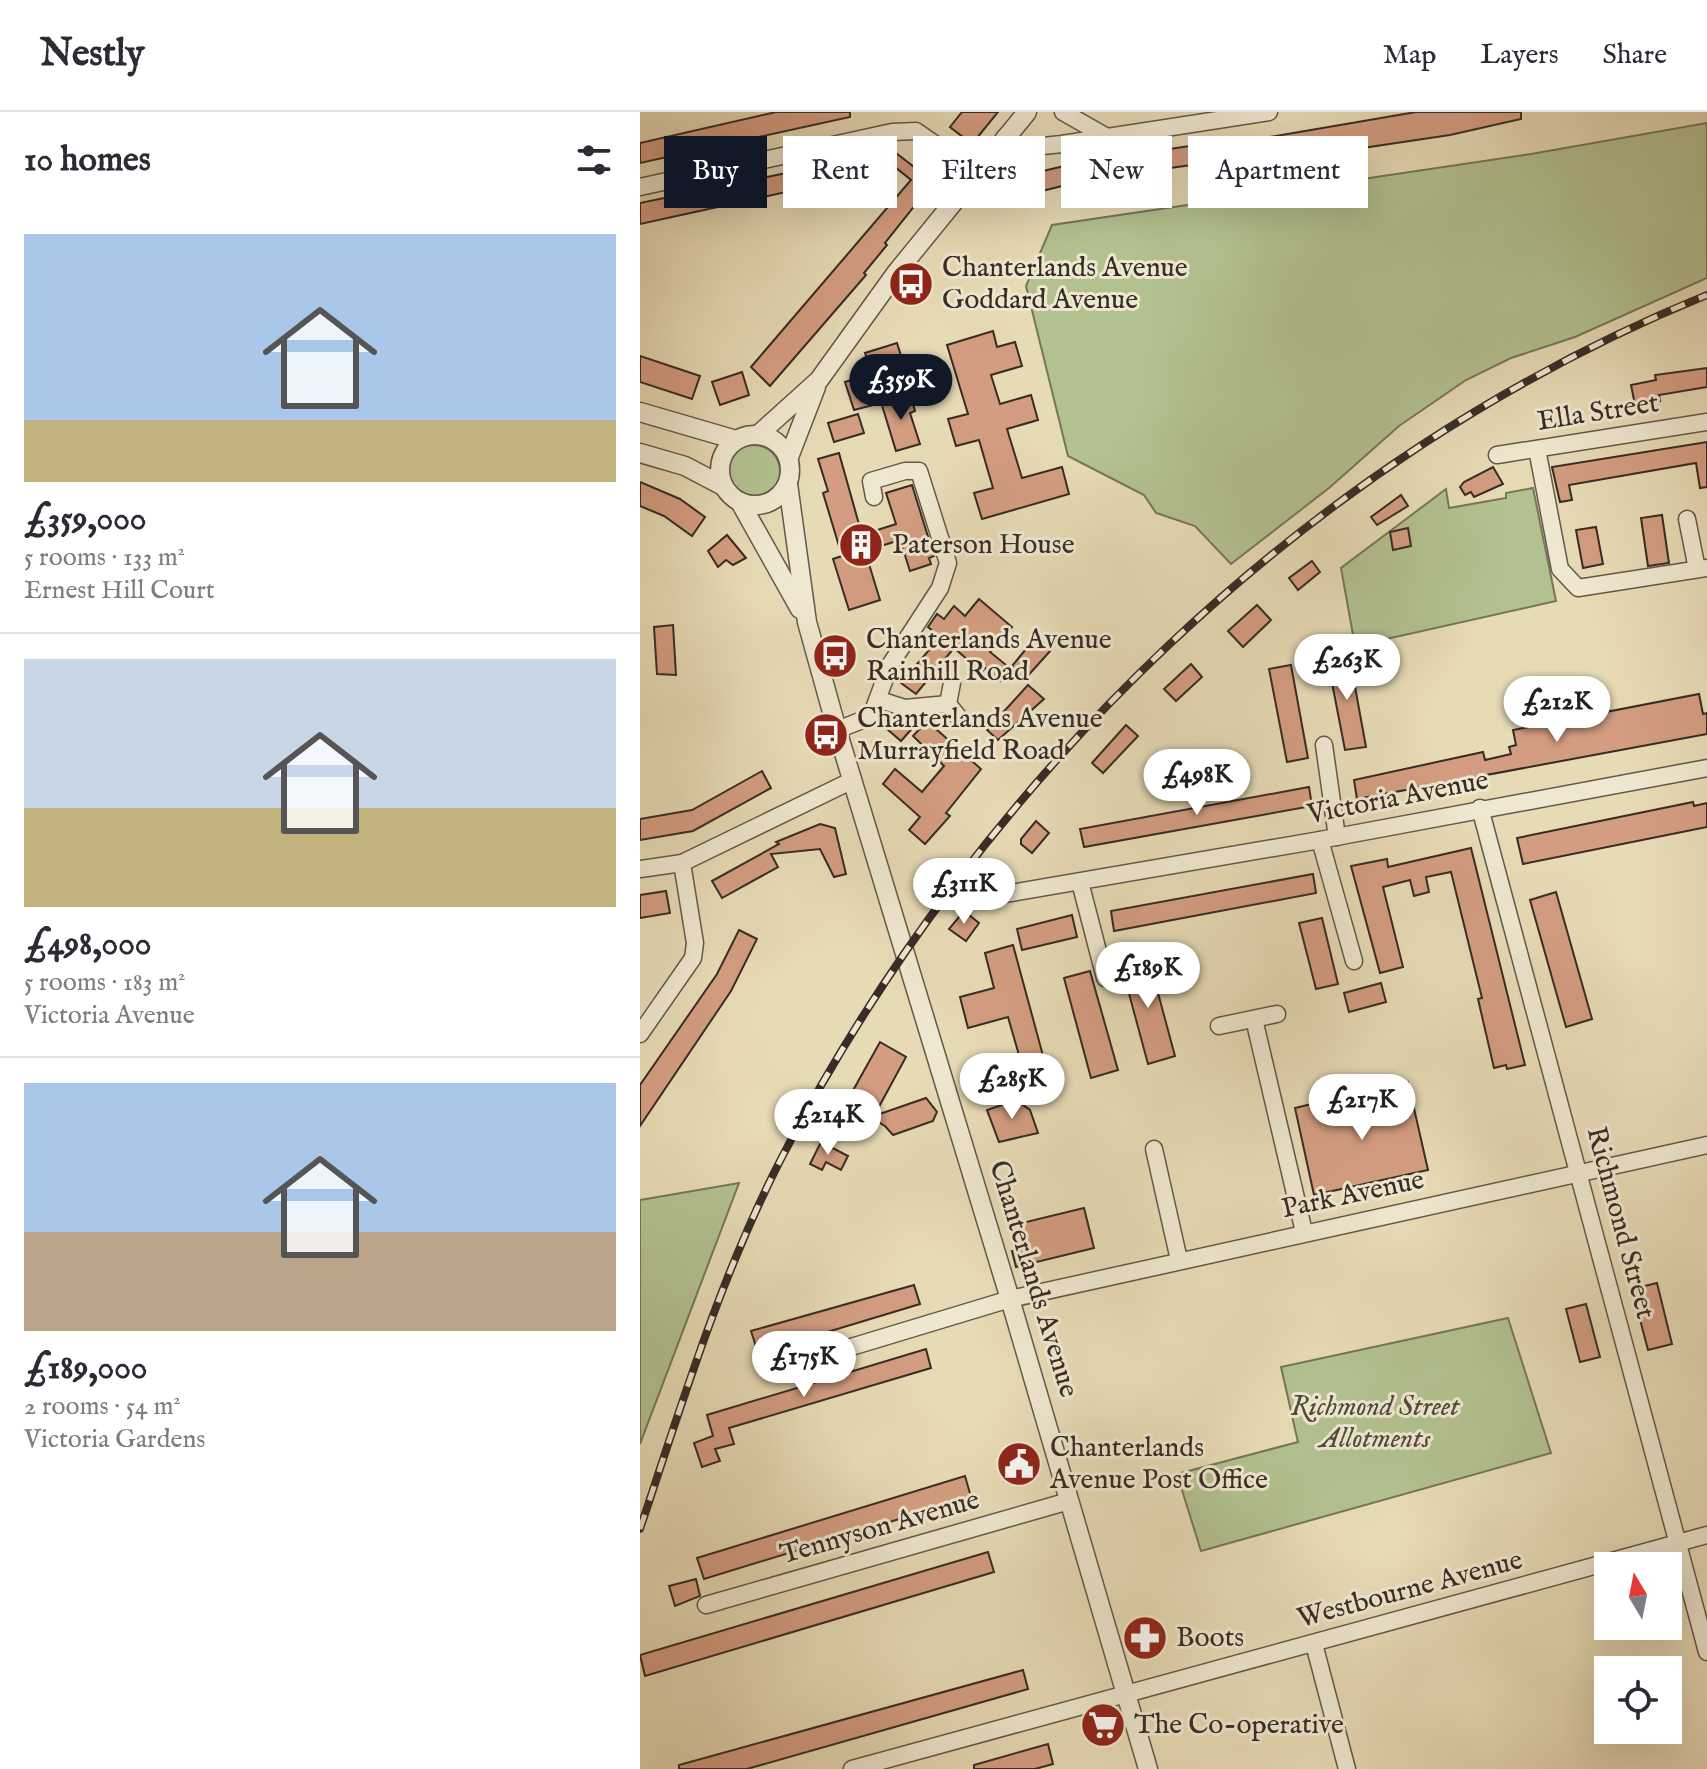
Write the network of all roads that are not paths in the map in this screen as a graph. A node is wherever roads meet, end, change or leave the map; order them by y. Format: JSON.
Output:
{"nodes":[{"id":1,"x":1027,"y":112,"type":"edge"},
{"id":2,"x":1063,"y":112,"type":"edge"},
{"id":3,"x":1269,"y":112,"type":"edge"},
{"id":4,"x":923,"y":136,"type":"edge"},
{"id":5,"x":1006,"y":136,"type":"edge"},
{"id":6,"x":1105,"y":136,"type":"edge"},
{"id":7,"x":1113,"y":136,"type":"edge"},
{"id":8,"x":640,"y":187,"type":"edge"},
{"id":9,"x":949,"y":208,"type":"edge"},
{"id":10,"x":819,"y":380,"type":"junction"},
{"id":11,"x":640,"y":412,"type":"edge"},
{"id":12,"x":1707,"y":422,"type":"edge"},
{"id":13,"x":758,"y":435,"type":"junction"},
{"id":14,"x":736,"y":440,"type":"junction"},
{"id":15,"x":1537,"y":449,"type":"junction"},
{"id":16,"x":640,"y":453,"type":"edge"},
{"id":17,"x":1497,"y":455,"type":"dead end"},
{"id":18,"x":789,"y":457,"type":"junction"},
{"id":19,"x":788,"y":484,"type":"junction"},
{"id":20,"x":723,"y":486,"type":"junction"},
{"id":21,"x":874,"y":497,"type":"dead end"},
{"id":22,"x":740,"y":502,"type":"junction"},
{"id":23,"x":1687,"y":519,"type":"dead end"},
{"id":24,"x":1702,"y":568,"type":"edge"},
{"id":25,"x":807,"y":622,"type":"junction"},
{"id":26,"x":952,"y":683,"type":"dead end"},
{"id":27,"x":880,"y":700,"type":"junction"},
{"id":28,"x":948,"y":704,"type":"junction"},
{"id":29,"x":960,"y":719,"type":"dead end"},
{"id":30,"x":837,"y":730,"type":"junction"},
{"id":31,"x":1324,"y":745,"type":"dead end"},
{"id":32,"x":1707,"y":768,"type":"edge"},
{"id":33,"x":853,"y":780,"type":"junction"},
{"id":34,"x":1480,"y":808,"type":"junction"},
{"id":35,"x":1329,"y":839,"type":"junction"},
{"id":36,"x":682,"y":863,"type":"junction"},
{"id":37,"x":640,"y":869,"type":"edge"},
{"id":38,"x":1080,"y":882,"type":"junction"},
{"id":39,"x":1005,"y":894,"type":"dead end"},
{"id":40,"x":1354,"y":961,"type":"dead end"},
{"id":41,"x":1105,"y":978,"type":"dead end"},
{"id":42,"x":1277,"y":1014,"type":"dead end"},
{"id":43,"x":1254,"y":1019,"type":"junction"},
{"id":44,"x":1219,"y":1026,"type":"dead end"},
{"id":45,"x":640,"y":1034,"type":"edge"},
{"id":46,"x":1707,"y":1145,"type":"edge"},
{"id":47,"x":1154,"y":1149,"type":"dead end"},
{"id":48,"x":1580,"y":1174,"type":"junction"},
{"id":49,"x":1304,"y":1232,"type":"junction"},
{"id":50,"x":1179,"y":1260,"type":"junction"},
{"id":51,"x":1010,"y":1299,"type":"junction"},
{"id":52,"x":785,"y":1367,"type":"dead end"},
{"id":53,"x":1069,"y":1501,"type":"junction"},
{"id":54,"x":1707,"y":1535,"type":"edge"},
{"id":55,"x":1679,"y":1543,"type":"junction"},
{"id":56,"x":706,"y":1605,"type":"dead end"},
{"id":57,"x":1314,"y":1644,"type":"junction"},
{"id":58,"x":1707,"y":1652,"type":"edge"},
{"id":59,"x":1126,"y":1695,"type":"junction"},
{"id":60,"x":852,"y":1769,"type":"edge"},
{"id":61,"x":1148,"y":1769,"type":"edge"},
{"id":62,"x":1347,"y":1769,"type":"edge"}],
"edges":[{"from":1,"to":5,"type":"street"},
{"from":2,"to":6,"type":"street"},
{"from":3,"to":7,"type":"street"},
{"from":4,"to":8,"type":"street"},
{"from":9,"to":10,"type":"street"},
{"from":10,"to":13,"type":"street"},
{"from":10,"to":18,"type":"street"},
{"from":11,"to":14,"type":"street"},
{"from":12,"to":15,"type":"street","name":"Ella Street"},
{"from":13,"to":14,"type":"street"},
{"from":13,"to":18,"type":"street"},
{"from":14,"to":20,"type":"street"},
{"from":15,"to":17,"type":"street","name":"Ella Street"},
{"from":15,"to":24,"type":"street"},
{"from":16,"to":20,"type":"street"},
{"from":18,"to":19,"type":"street"},
{"from":19,"to":22,"type":"street"},
{"from":19,"to":25,"type":"street","name":"Chanterlands Avenue"},
{"from":20,"to":22,"type":"street"},
{"from":21,"to":27,"type":"street"},
{"from":22,"to":25,"type":"street","name":"Chanterlands Avenue"},
{"from":23,"to":24,"type":"street"},
{"from":25,"to":30,"type":"street","name":"Chanterlands Avenue"},
{"from":26,"to":28,"type":"street"},
{"from":27,"to":28,"type":"street"},
{"from":27,"to":30,"type":"street"},
{"from":28,"to":29,"type":"street"},
{"from":30,"to":33,"type":"street","name":"Chanterlands Avenue"},
{"from":31,"to":35,"type":"street"},
{"from":32,"to":34,"type":"street","name":"Victoria Avenue"},
{"from":33,"to":36,"type":"street"},
{"from":33,"to":51,"type":"street","name":"Chanterlands Avenue"},
{"from":34,"to":35,"type":"street","name":"Victoria Avenue"},
{"from":34,"to":48,"type":"street","name":"Richmond Street"},
{"from":35,"to":38,"type":"street","name":"Victoria Avenue"},
{"from":35,"to":40,"type":"street"},
{"from":36,"to":37,"type":"street"},
{"from":36,"to":45,"type":"street"},
{"from":38,"to":39,"type":"street","name":"Victoria Avenue"},
{"from":38,"to":41,"type":"street"},
{"from":42,"to":43,"type":"street"},
{"from":43,"to":44,"type":"street"},
{"from":43,"to":49,"type":"street"},
{"from":46,"to":48,"type":"street","name":"Park Avenue"},
{"from":47,"to":50,"type":"street"},
{"from":48,"to":49,"type":"street","name":"Park Avenue"},
{"from":48,"to":55,"type":"street","name":"Richmond Street"},
{"from":49,"to":50,"type":"street","name":"Park Avenue"},
{"from":50,"to":51,"type":"street","name":"Park Avenue"},
{"from":51,"to":52,"type":"street","name":"Park Avenue"},
{"from":51,"to":53,"type":"street","name":"Chanterlands Avenue"},
{"from":53,"to":56,"type":"street","name":"Tennyson Avenue"},
{"from":53,"to":59,"type":"street","name":"Chanterlands Avenue"},
{"from":54,"to":55,"type":"street","name":"Westbourne Avenue"},
{"from":55,"to":57,"type":"street","name":"Westbourne Avenue"},
{"from":55,"to":58,"type":"street","name":"Richmond Street"},
{"from":57,"to":59,"type":"street","name":"Westbourne Avenue"},
{"from":57,"to":62,"type":"street"},
{"from":59,"to":60,"type":"street","name":"Westbourne Avenue"},
{"from":59,"to":61,"type":"street","name":"Chanterlands Avenue"}]}
